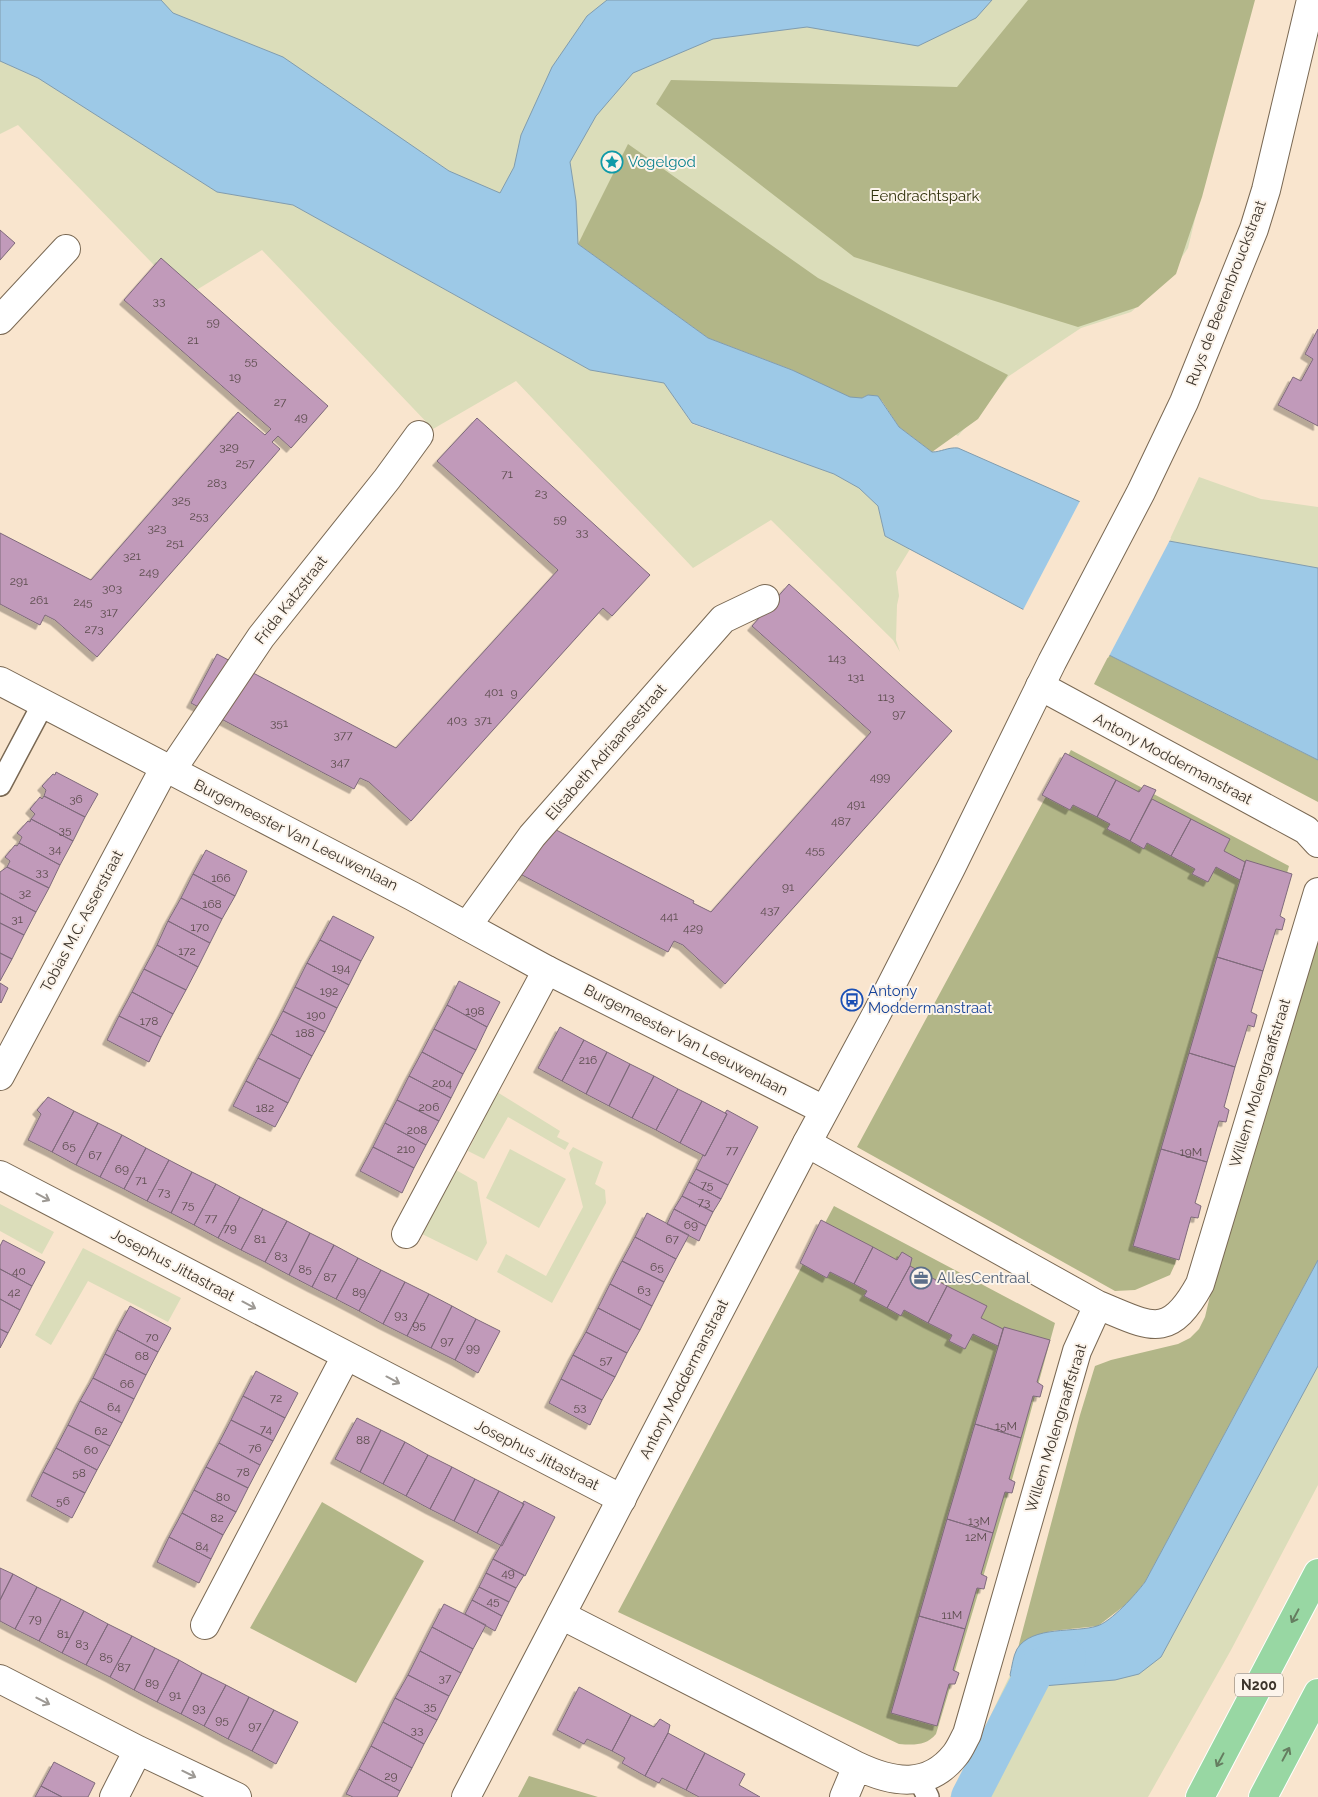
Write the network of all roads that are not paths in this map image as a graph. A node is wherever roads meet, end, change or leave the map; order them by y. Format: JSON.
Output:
{"nodes":[{"id":1,"x":1311,"y":0,"type":"edge"},
{"id":2,"x":66,"y":248,"type":"dead end"},
{"id":3,"x":0,"y":320,"type":"edge"},
{"id":4,"x":419,"y":435,"type":"dead end"},
{"id":5,"x":765,"y":599,"type":"dead end"},
{"id":6,"x":1052,"y":662,"type":"joint"},
{"id":7,"x":0,"y":681,"type":"edge"},
{"id":8,"x":1040,"y":686,"type":"junction"},
{"id":9,"x":44,"y":704,"type":"junction"},
{"id":10,"x":168,"y":769,"type":"junction"},
{"id":11,"x":0,"y":785,"type":"edge"},
{"id":12,"x":1312,"y":837,"type":"edge"},
{"id":13,"x":1318,"y":892,"type":"edge"},
{"id":14,"x":467,"y":926,"type":"junction"},
{"id":15,"x":547,"y":970,"type":"junction"},
{"id":16,"x":0,"y":1076,"type":"edge"},
{"id":17,"x":824,"y":1110,"type":"junction"},
{"id":18,"x":807,"y":1142,"type":"junction"},
{"id":19,"x":0,"y":1174,"type":"edge"},
{"id":20,"x":406,"y":1234,"type":"dead end"},
{"id":21,"x":1098,"y":1305,"type":"junction"},
{"id":22,"x":346,"y":1356,"type":"junction"},
{"id":23,"x":622,"y":1499,"type":"junction"},
{"id":24,"x":1318,"y":1573,"type":"edge"},
{"id":25,"x":560,"y":1615,"type":"junction"},
{"id":26,"x":204,"y":1625,"type":"dead end"},
{"id":27,"x":0,"y":1678,"type":"edge"},
{"id":28,"x":1318,"y":1693,"type":"edge"},
{"id":29,"x":138,"y":1750,"type":"junction"},
{"id":30,"x":857,"y":1766,"type":"junction"},
{"id":31,"x":924,"y":1788,"type":"edge"},
{"id":32,"x":114,"y":1797,"type":"edge"},
{"id":33,"x":237,"y":1797,"type":"edge"},
{"id":34,"x":466,"y":1797,"type":"edge"},
{"id":35,"x":844,"y":1797,"type":"edge"},
{"id":36,"x":1200,"y":1797,"type":"edge"},
{"id":37,"x":1263,"y":1797,"type":"edge"}],
"edges":[{"from":1,"to":6,"type":"street","name":"Ruys de Beerenbrouckstraat"},
{"from":2,"to":3,"type":"street"},
{"from":4,"to":10,"type":"street","name":"Frida Katzstraat"},
{"from":5,"to":14,"type":"street","name":"Elisabeth Adriaansestraat"},
{"from":6,"to":8,"type":"street","name":"Antony Moddermanstraat"},
{"from":7,"to":9,"type":"street","name":"Burgemeester Van Leeuwenlaan"},
{"from":8,"to":12,"type":"street","name":"Antony Moddermanstraat"},
{"from":8,"to":17,"type":"street","name":"Antony Moddermanstraat"},
{"from":9,"to":10,"type":"street","name":"Burgemeester Van Leeuwenlaan"},
{"from":9,"to":11,"type":"lane"},
{"from":10,"to":14,"type":"street","name":"Burgemeester Van Leeuwenlaan"},
{"from":10,"to":16,"type":"street","name":"Tobias M.C. Asserstraat"},
{"from":13,"to":21,"type":"street","name":"Willem Molengraaffstraat"},
{"from":14,"to":15,"type":"street","name":"Burgemeester Van Leeuwenlaan"},
{"from":15,"to":17,"type":"street","name":"Burgemeester Van Leeuwenlaan"},
{"from":15,"to":20,"type":"street"},
{"from":17,"to":18,"type":"street","name":"Antony Moddermanstraat"},
{"from":18,"to":21,"type":"street"},
{"from":18,"to":23,"type":"street","name":"Antony Moddermanstraat"},
{"from":19,"to":22,"type":"street","name":"Josephus Jittastraat","one_way":true},
{"from":21,"to":31,"type":"street","name":"Willem Molengraaffstraat"},
{"from":22,"to":23,"type":"street","name":"Josephus Jittastraat","one_way":true},
{"from":22,"to":26,"type":"street"},
{"from":23,"to":25,"type":"street","name":"Antony Moddermanstraat"},
{"from":24,"to":36,"type":"main road","number":"N200","one_way":true},
{"from":25,"to":30,"type":"street"},
{"from":25,"to":34,"type":"street","name":"Antony Moddermanstraat"},
{"from":27,"to":29,"type":"street","one_way":true},
{"from":37,"to":28,"type":"main road","one_way":true},
{"from":29,"to":32,"type":"street"},
{"from":29,"to":33,"type":"street","one_way":true},
{"from":30,"to":31,"type":"street","name":"Willem Molengraaffstraat"},
{"from":30,"to":35,"type":"street"}]}
